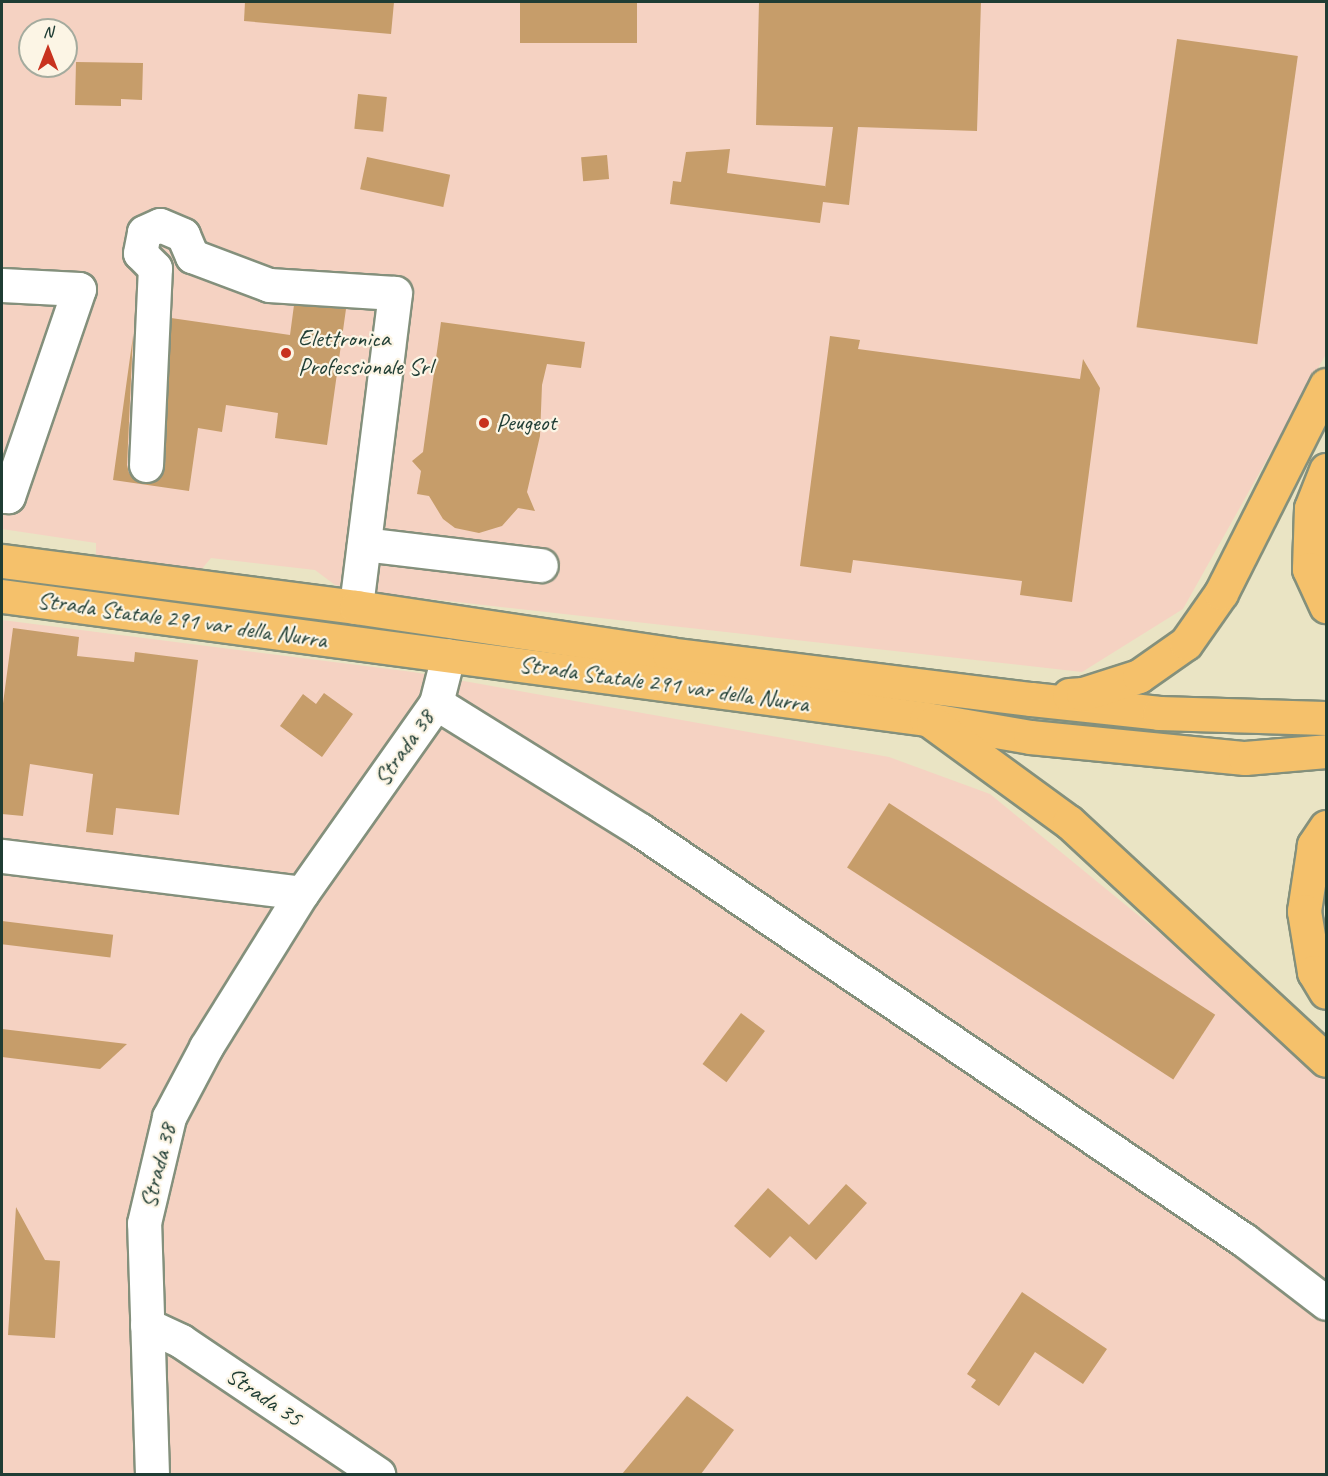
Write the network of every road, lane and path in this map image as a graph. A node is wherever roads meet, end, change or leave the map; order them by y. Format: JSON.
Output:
{"nodes":[{"id":1,"x":2,"y":285,"type":"edge"},
{"id":2,"x":1326,"y":385,"type":"edge"},
{"id":3,"x":146,"y":465,"type":"dead end"},
{"id":4,"x":1326,"y":470,"type":"edge"},
{"id":5,"x":2,"y":496,"type":"edge"},
{"id":6,"x":364,"y":544,"type":"junction"},
{"id":7,"x":2,"y":561,"type":"edge"},
{"id":8,"x":541,"y":565,"type":"dead end"},
{"id":9,"x":2,"y":596,"type":"edge"},
{"id":10,"x":1326,"y":606,"type":"edge"},
{"id":11,"x":356,"y":607,"type":"junction"},
{"id":12,"x":448,"y":656,"type":"junction"},
{"id":13,"x":1031,"y":699,"type":"junction"},
{"id":14,"x":436,"y":703,"type":"junction"},
{"id":15,"x":1326,"y":718,"type":"edge"},
{"id":16,"x":926,"y":719,"type":"junction"},
{"id":17,"x":1326,"y":751,"type":"edge"},
{"id":18,"x":1326,"y":827,"type":"edge"},
{"id":19,"x":2,"y":856,"type":"edge"},
{"id":20,"x":302,"y":892,"type":"junction"},
{"id":21,"x":1326,"y":992,"type":"edge"},
{"id":22,"x":1326,"y":1060,"type":"edge"},
{"id":23,"x":1326,"y":1303,"type":"edge"},
{"id":24,"x":147,"y":1325,"type":"junction"},
{"id":25,"x":152,"y":1474,"type":"edge"},
{"id":26,"x":378,"y":1474,"type":"edge"}],
"edges":[{"from":1,"to":5,"type":"street"},
{"from":2,"to":13,"type":"main road"},
{"from":3,"to":6,"type":"street"},
{"from":4,"to":10,"type":"main road"},
{"from":6,"to":8,"type":"street"},
{"from":6,"to":11,"type":"street"},
{"from":7,"to":11,"type":"main road","name":"Strada Statale 291 var della Nurra"},
{"from":9,"to":12,"type":"main road","name":"Strada Statale 291 var della Nurra"},
{"from":11,"to":13,"type":"main road","name":"Strada Statale 291 var della Nurra"},
{"from":12,"to":14,"type":"street","name":"Strada 38"},
{"from":12,"to":16,"type":"main road","name":"Strada Statale 291 var della Nurra"},
{"from":13,"to":15,"type":"main road","name":"Strada Statale 291 var della Nurra"},
{"from":14,"to":20,"type":"street","name":"Strada 38"},
{"from":14,"to":23,"type":"street"},
{"from":16,"to":17,"type":"main road","name":"Strada Statale 291 var della Nurra"},
{"from":16,"to":22,"type":"main road"},
{"from":18,"to":21,"type":"main road"},
{"from":19,"to":20,"type":"street"},
{"from":20,"to":24,"type":"street","name":"Strada 38"},
{"from":24,"to":25,"type":"street","name":"Strada 38"},
{"from":24,"to":26,"type":"street","name":"Strada 35"}]}
